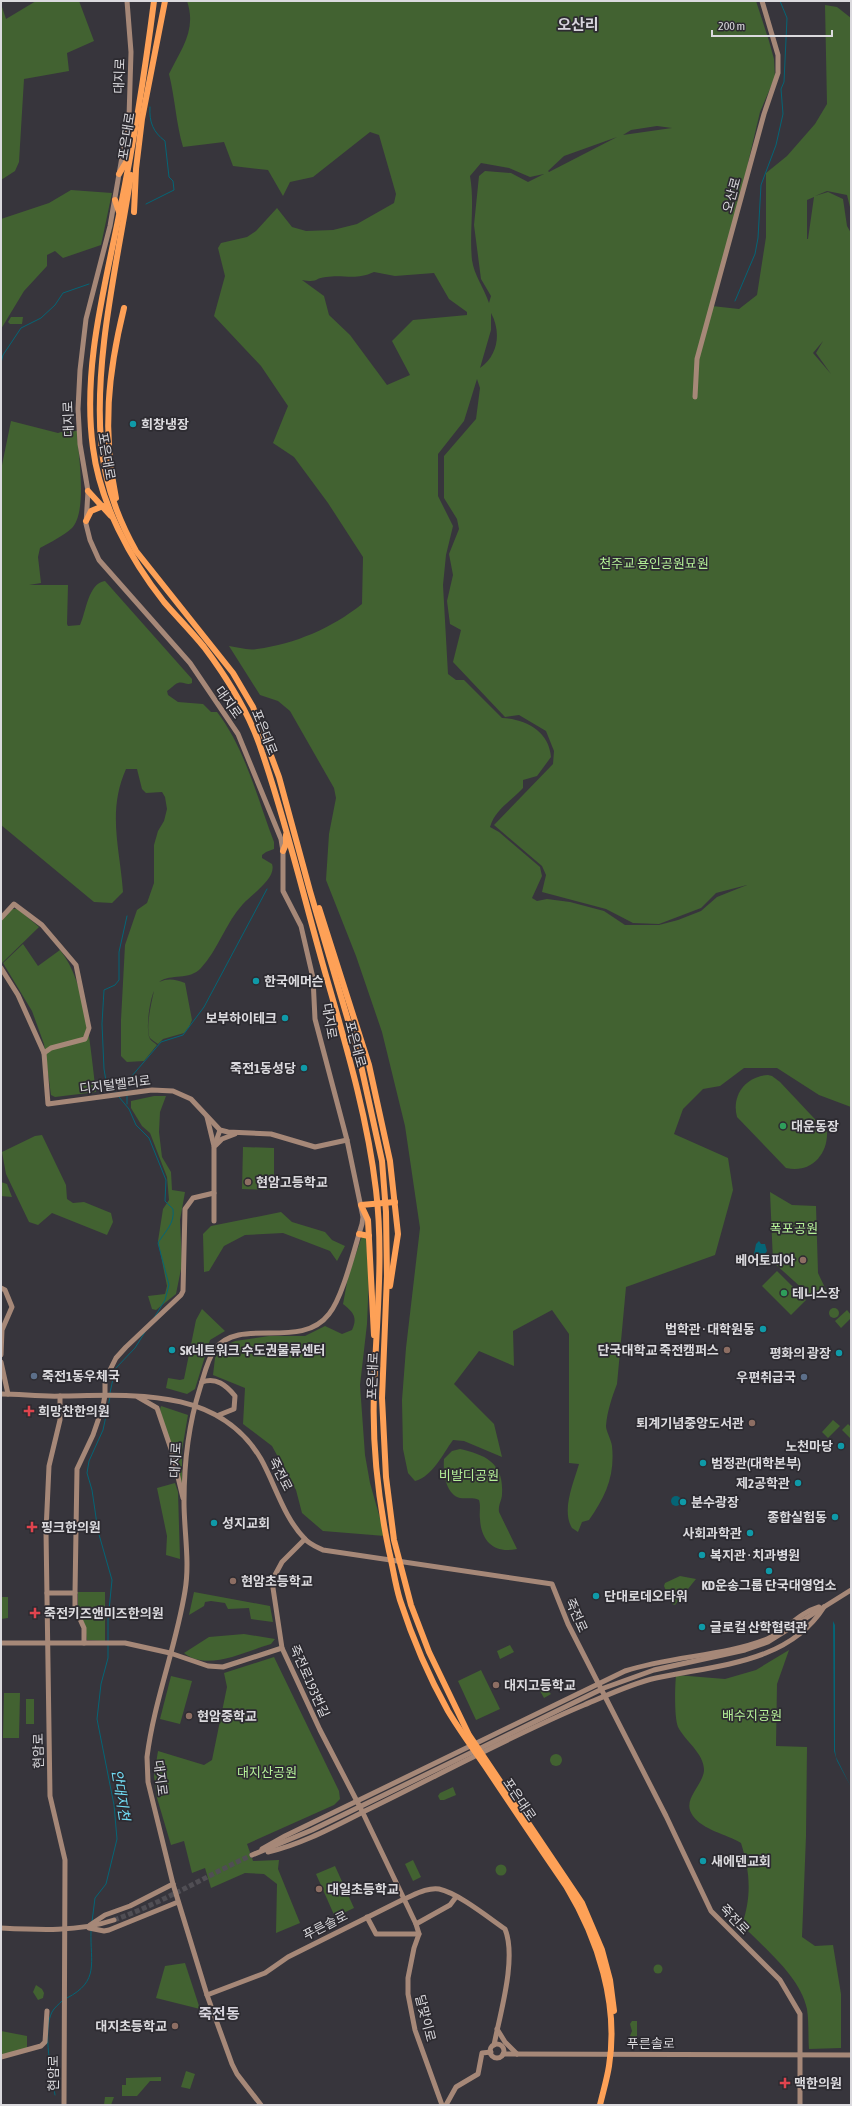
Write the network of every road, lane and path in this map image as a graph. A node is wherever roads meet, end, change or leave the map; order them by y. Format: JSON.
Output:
{"nodes":[{"id":1,"x":127,"y":1,"type":"edge"},
{"id":2,"x":154,"y":1,"type":"edge"},
{"id":3,"x":157,"y":1,"type":"edge"},
{"id":4,"x":165,"y":1,"type":"edge"},
{"id":5,"x":762,"y":1,"type":"edge"},
{"id":6,"x":150,"y":75,"type":"junction"},
{"id":7,"x":145,"y":86,"type":"junction"},
{"id":8,"x":141,"y":112,"type":"junction"},
{"id":9,"x":142,"y":119,"type":"junction"},
{"id":10,"x":129,"y":156,"type":"junction"},
{"id":11,"x":119,"y":174,"type":"junction"},
{"id":12,"x":115,"y":200,"type":"junction"},
{"id":13,"x":134,"y":212,"type":"dead end"},
{"id":14,"x":120,"y":214,"type":"junction"},
{"id":15,"x":124,"y":308,"type":"dead end"},
{"id":16,"x":695,"y":397,"type":"dead end"},
{"id":17,"x":88,"y":491,"type":"junction"},
{"id":18,"x":103,"y":506,"type":"junction"},
{"id":19,"x":118,"y":519,"type":"junction"},
{"id":20,"x":86,"y":521,"type":"junction"},
{"id":21,"x":285,"y":821,"type":"junction"},
{"id":22,"x":284,"y":852,"type":"junction"},
{"id":23,"x":303,"y":865,"type":"junction"},
{"id":24,"x":1,"y":918,"type":"edge"},
{"id":25,"x":1,"y":968,"type":"edge"},
{"id":26,"x":44,"y":1053,"type":"junction"},
{"id":27,"x":207,"y":1115,"type":"junction"},
{"id":28,"x":220,"y":1130,"type":"junction"},
{"id":29,"x":237,"y":1134,"type":"junction"},
{"id":30,"x":347,"y":1140,"type":"junction"},
{"id":31,"x":214,"y":1147,"type":"junction"},
{"id":32,"x":214,"y":1194,"type":"junction"},
{"id":33,"x":395,"y":1202,"type":"junction"},
{"id":34,"x":361,"y":1205,"type":"junction"},
{"id":35,"x":214,"y":1221,"type":"dead end"},
{"id":36,"x":359,"y":1234,"type":"junction"},
{"id":37,"x":369,"y":1236,"type":"junction"},
{"id":38,"x":1,"y":1288,"type":"edge"},
{"id":39,"x":384,"y":1349,"type":"junction"},
{"id":40,"x":1,"y":1355,"type":"edge"},
{"id":41,"x":375,"y":1360,"type":"junction"},
{"id":42,"x":1,"y":1362,"type":"edge"},
{"id":43,"x":202,"y":1382,"type":"junction"},
{"id":44,"x":1,"y":1394,"type":"edge"},
{"id":45,"x":8,"y":1394,"type":"junction"},
{"id":46,"x":108,"y":1395,"type":"junction"},
{"id":47,"x":60,"y":1396,"type":"junction"},
{"id":48,"x":135,"y":1396,"type":"junction"},
{"id":49,"x":219,"y":1415,"type":"junction"},
{"id":50,"x":184,"y":1501,"type":"junction"},
{"id":51,"x":305,"y":1539,"type":"junction"},
{"id":52,"x":851,"y":1590,"type":"edge"},
{"id":53,"x":47,"y":1593,"type":"junction"},
{"id":54,"x":75,"y":1593,"type":"junction"},
{"id":55,"x":825,"y":1605,"type":"junction"},
{"id":56,"x":1,"y":1643,"type":"edge"},
{"id":57,"x":47,"y":1643,"type":"junction"},
{"id":58,"x":84,"y":1643,"type":"junction"},
{"id":59,"x":282,"y":1648,"type":"junction"},
{"id":60,"x":170,"y":1653,"type":"junction"},
{"id":61,"x":598,"y":1683,"type":"junction"},
{"id":62,"x":605,"y":1697,"type":"junction"},
{"id":63,"x":473,"y":1745,"type":"junction"},
{"id":64,"x":480,"y":1755,"type":"junction"},
{"id":65,"x":331,"y":1818,"type":"junction"},
{"id":66,"x":173,"y":1884,"type":"junction"},
{"id":67,"x":456,"y":1897,"type":"junction"},
{"id":68,"x":404,"y":1899,"type":"junction"},
{"id":69,"x":178,"y":1902,"type":"junction"},
{"id":70,"x":367,"y":1917,"type":"junction"},
{"id":71,"x":114,"y":1920,"type":"tunnel mouth"},
{"id":72,"x":416,"y":1924,"type":"junction"},
{"id":73,"x":1,"y":1928,"type":"edge"},
{"id":74,"x":64,"y":1928,"type":"junction"},
{"id":75,"x":87,"y":1928,"type":"junction"},
{"id":76,"x":419,"y":1934,"type":"junction"},
{"id":77,"x":207,"y":1995,"type":"junction"},
{"id":78,"x":48,"y":2011,"type":"dead end"},
{"id":79,"x":497,"y":2029,"type":"junction"},
{"id":80,"x":494,"y":2045,"type":"junction"},
{"id":81,"x":491,"y":2052,"type":"junction"},
{"id":82,"x":503,"y":2054,"type":"junction"},
{"id":83,"x":517,"y":2054,"type":"junction"},
{"id":84,"x":800,"y":2054,"type":"junction"},
{"id":85,"x":851,"y":2055,"type":"edge"},
{"id":86,"x":1,"y":2057,"type":"edge"},
{"id":87,"x":611,"y":2065,"type":"junction"},
{"id":88,"x":64,"y":2105,"type":"edge"},
{"id":89,"x":261,"y":2105,"type":"edge"},
{"id":90,"x":442,"y":2105,"type":"edge"},
{"id":91,"x":446,"y":2105,"type":"edge"},
{"id":92,"x":600,"y":2105,"type":"edge"},
{"id":93,"x":604,"y":2105,"type":"edge"},
{"id":94,"x":800,"y":2105,"type":"edge"}],
"edges":[{"from":1,"to":11,"type":"street","name":"대지로"},
{"from":2,"to":10,"type":"highway","name":"포은대로"},
{"from":3,"to":7,"type":"highway","name":"포은대로"},
{"from":4,"to":6,"type":"highway"},
{"from":5,"to":16,"type":"street","name":"오산로"},
{"from":6,"to":7,"type":"highway"},
{"from":6,"to":9,"type":"highway"},
{"from":7,"to":8,"type":"highway","name":"포은대로"},
{"from":8,"to":9,"type":"highway"},
{"from":8,"to":19,"type":"highway","name":"포은대로"},
{"from":9,"to":13,"type":"highway"},
{"from":10,"to":11,"type":"highway"},
{"from":10,"to":14,"type":"highway","name":"포은대로"},
{"from":11,"to":12,"type":"street","name":"대지로"},
{"from":12,"to":14,"type":"highway"},
{"from":12,"to":17,"type":"street","name":"대지로"},
{"from":14,"to":19,"type":"highway","name":"포은대로"},
{"from":15,"to":19,"type":"highway"},
{"from":17,"to":18,"type":"highway"},
{"from":17,"to":20,"type":"street","name":"대지로"},
{"from":18,"to":19,"type":"highway"},
{"from":18,"to":20,"type":"highway"},
{"from":19,"to":21,"type":"highway","name":"포은대로"},
{"from":19,"to":23,"type":"highway","name":"포은대로"},
{"from":20,"to":22,"type":"street","name":"대지로"},
{"from":21,"to":22,"type":"highway"},
{"from":21,"to":41,"type":"highway","name":"포은대로"},
{"from":22,"to":30,"type":"street","name":"대지로"},
{"from":23,"to":33,"type":"highway"},
{"from":23,"to":39,"type":"highway","name":"포은대로"},
{"from":24,"to":26,"type":"street"},
{"from":25,"to":26,"type":"street","name":"디지털벨리로"},
{"from":26,"to":27,"type":"street","name":"디지털벨리로"},
{"from":27,"to":28,"type":"street","name":"디지털벨리로"},
{"from":27,"to":31,"type":"street"},
{"from":28,"to":29,"type":"street"},
{"from":28,"to":31,"type":"street"},
{"from":29,"to":30,"type":"street"},
{"from":29,"to":31,"type":"street"},
{"from":30,"to":34,"type":"street","name":"대지로"},
{"from":31,"to":32,"type":"street"},
{"from":32,"to":35,"type":"street"},
{"from":32,"to":46,"type":"street"},
{"from":33,"to":34,"type":"highway"},
{"from":33,"to":39,"type":"highway"},
{"from":34,"to":36,"type":"street","name":"대지로"},
{"from":34,"to":37,"type":"highway"},
{"from":36,"to":37,"type":"highway"},
{"from":36,"to":43,"type":"street","name":"대지로"},
{"from":37,"to":41,"type":"highway"},
{"from":38,"to":40,"type":"street"},
{"from":39,"to":63,"type":"highway","name":"포은대로"},
{"from":41,"to":63,"type":"highway","name":"포은대로"},
{"from":42,"to":45,"type":"street"},
{"from":43,"to":49,"type":"street"},
{"from":43,"to":50,"type":"street","name":"대지로"},
{"from":44,"to":45,"type":"street","name":"죽전로"},
{"from":45,"to":47,"type":"street","name":"죽전로"},
{"from":46,"to":47,"type":"street","name":"죽전로"},
{"from":46,"to":48,"type":"street","name":"죽전로"},
{"from":46,"to":54,"type":"street"},
{"from":47,"to":53,"type":"street","name":"현암로"},
{"from":48,"to":49,"type":"street","name":"죽전로"},
{"from":48,"to":50,"type":"street"},
{"from":49,"to":51,"type":"street","name":"죽전로"},
{"from":50,"to":60,"type":"street","name":"대지로"},
{"from":51,"to":59,"type":"street","name":"죽전로193번길"},
{"from":51,"to":61,"type":"street","name":"죽전로"},
{"from":52,"to":55,"type":"street"},
{"from":53,"to":54,"type":"street"},
{"from":53,"to":57,"type":"street","name":"현암로"},
{"from":54,"to":58,"type":"street"},
{"from":55,"to":61,"type":"street"},
{"from":55,"to":62,"type":"street"},
{"from":55,"to":65,"type":"street"},
{"from":56,"to":57,"type":"street"},
{"from":57,"to":58,"type":"street"},
{"from":57,"to":74,"type":"street","name":"현암로"},
{"from":58,"to":60,"type":"street"},
{"from":59,"to":60,"type":"street"},
{"from":59,"to":68,"type":"street","name":"죽전로193번길"},
{"from":60,"to":66,"type":"street","name":"대지로"},
{"from":61,"to":62,"type":"street","name":"죽전로"},
{"from":61,"to":63,"type":"street"},
{"from":62,"to":64,"type":"street"},
{"from":62,"to":84,"type":"street","name":"죽전로"},
{"from":63,"to":64,"type":"highway","name":"포은대로"},
{"from":63,"to":65,"type":"street"},
{"from":64,"to":65,"type":"street"},
{"from":64,"to":87,"type":"highway","name":"포은대로"},
{"from":66,"to":69,"type":"street","name":"대지로"},
{"from":66,"to":75,"type":"street"},
{"from":67,"to":68,"type":"street","name":"푸른솔로"},
{"from":67,"to":72,"type":"street"},
{"from":67,"to":79,"type":"street","name":"푸른솔로"},
{"from":68,"to":70,"type":"street","name":"푸른솔로"},
{"from":68,"to":72,"type":"street"},
{"from":69,"to":75,"type":"street"},
{"from":69,"to":77,"type":"street","name":"대지로"},
{"from":70,"to":76,"type":"street"},
{"from":70,"to":77,"type":"street","name":"푸른솔로"},
{"from":71,"to":75,"type":"street"},
{"from":72,"to":76,"type":"street"},
{"from":73,"to":74,"type":"street"},
{"from":74,"to":75,"type":"street"},
{"from":74,"to":88,"type":"street","name":"현암로"},
{"from":76,"to":90,"type":"street","name":"달맞이로"},
{"from":77,"to":89,"type":"street","name":"대지로"},
{"from":78,"to":86,"type":"street"},
{"from":79,"to":80,"type":"street","name":"푸른솔로"},
{"from":79,"to":83,"type":"street"},
{"from":80,"to":81,"type":"street"},
{"from":80,"to":82,"type":"street"},
{"from":81,"to":82,"type":"street"},
{"from":81,"to":91,"type":"street"},
{"from":82,"to":83,"type":"street","name":"푸른솔로"},
{"from":83,"to":84,"type":"street","name":"푸른솔로"},
{"from":84,"to":85,"type":"street","name":"푸른솔로"},
{"from":84,"to":94,"type":"street","name":"죽전로"},
{"from":87,"to":92,"type":"highway"},
{"from":87,"to":93,"type":"highway"}]}
